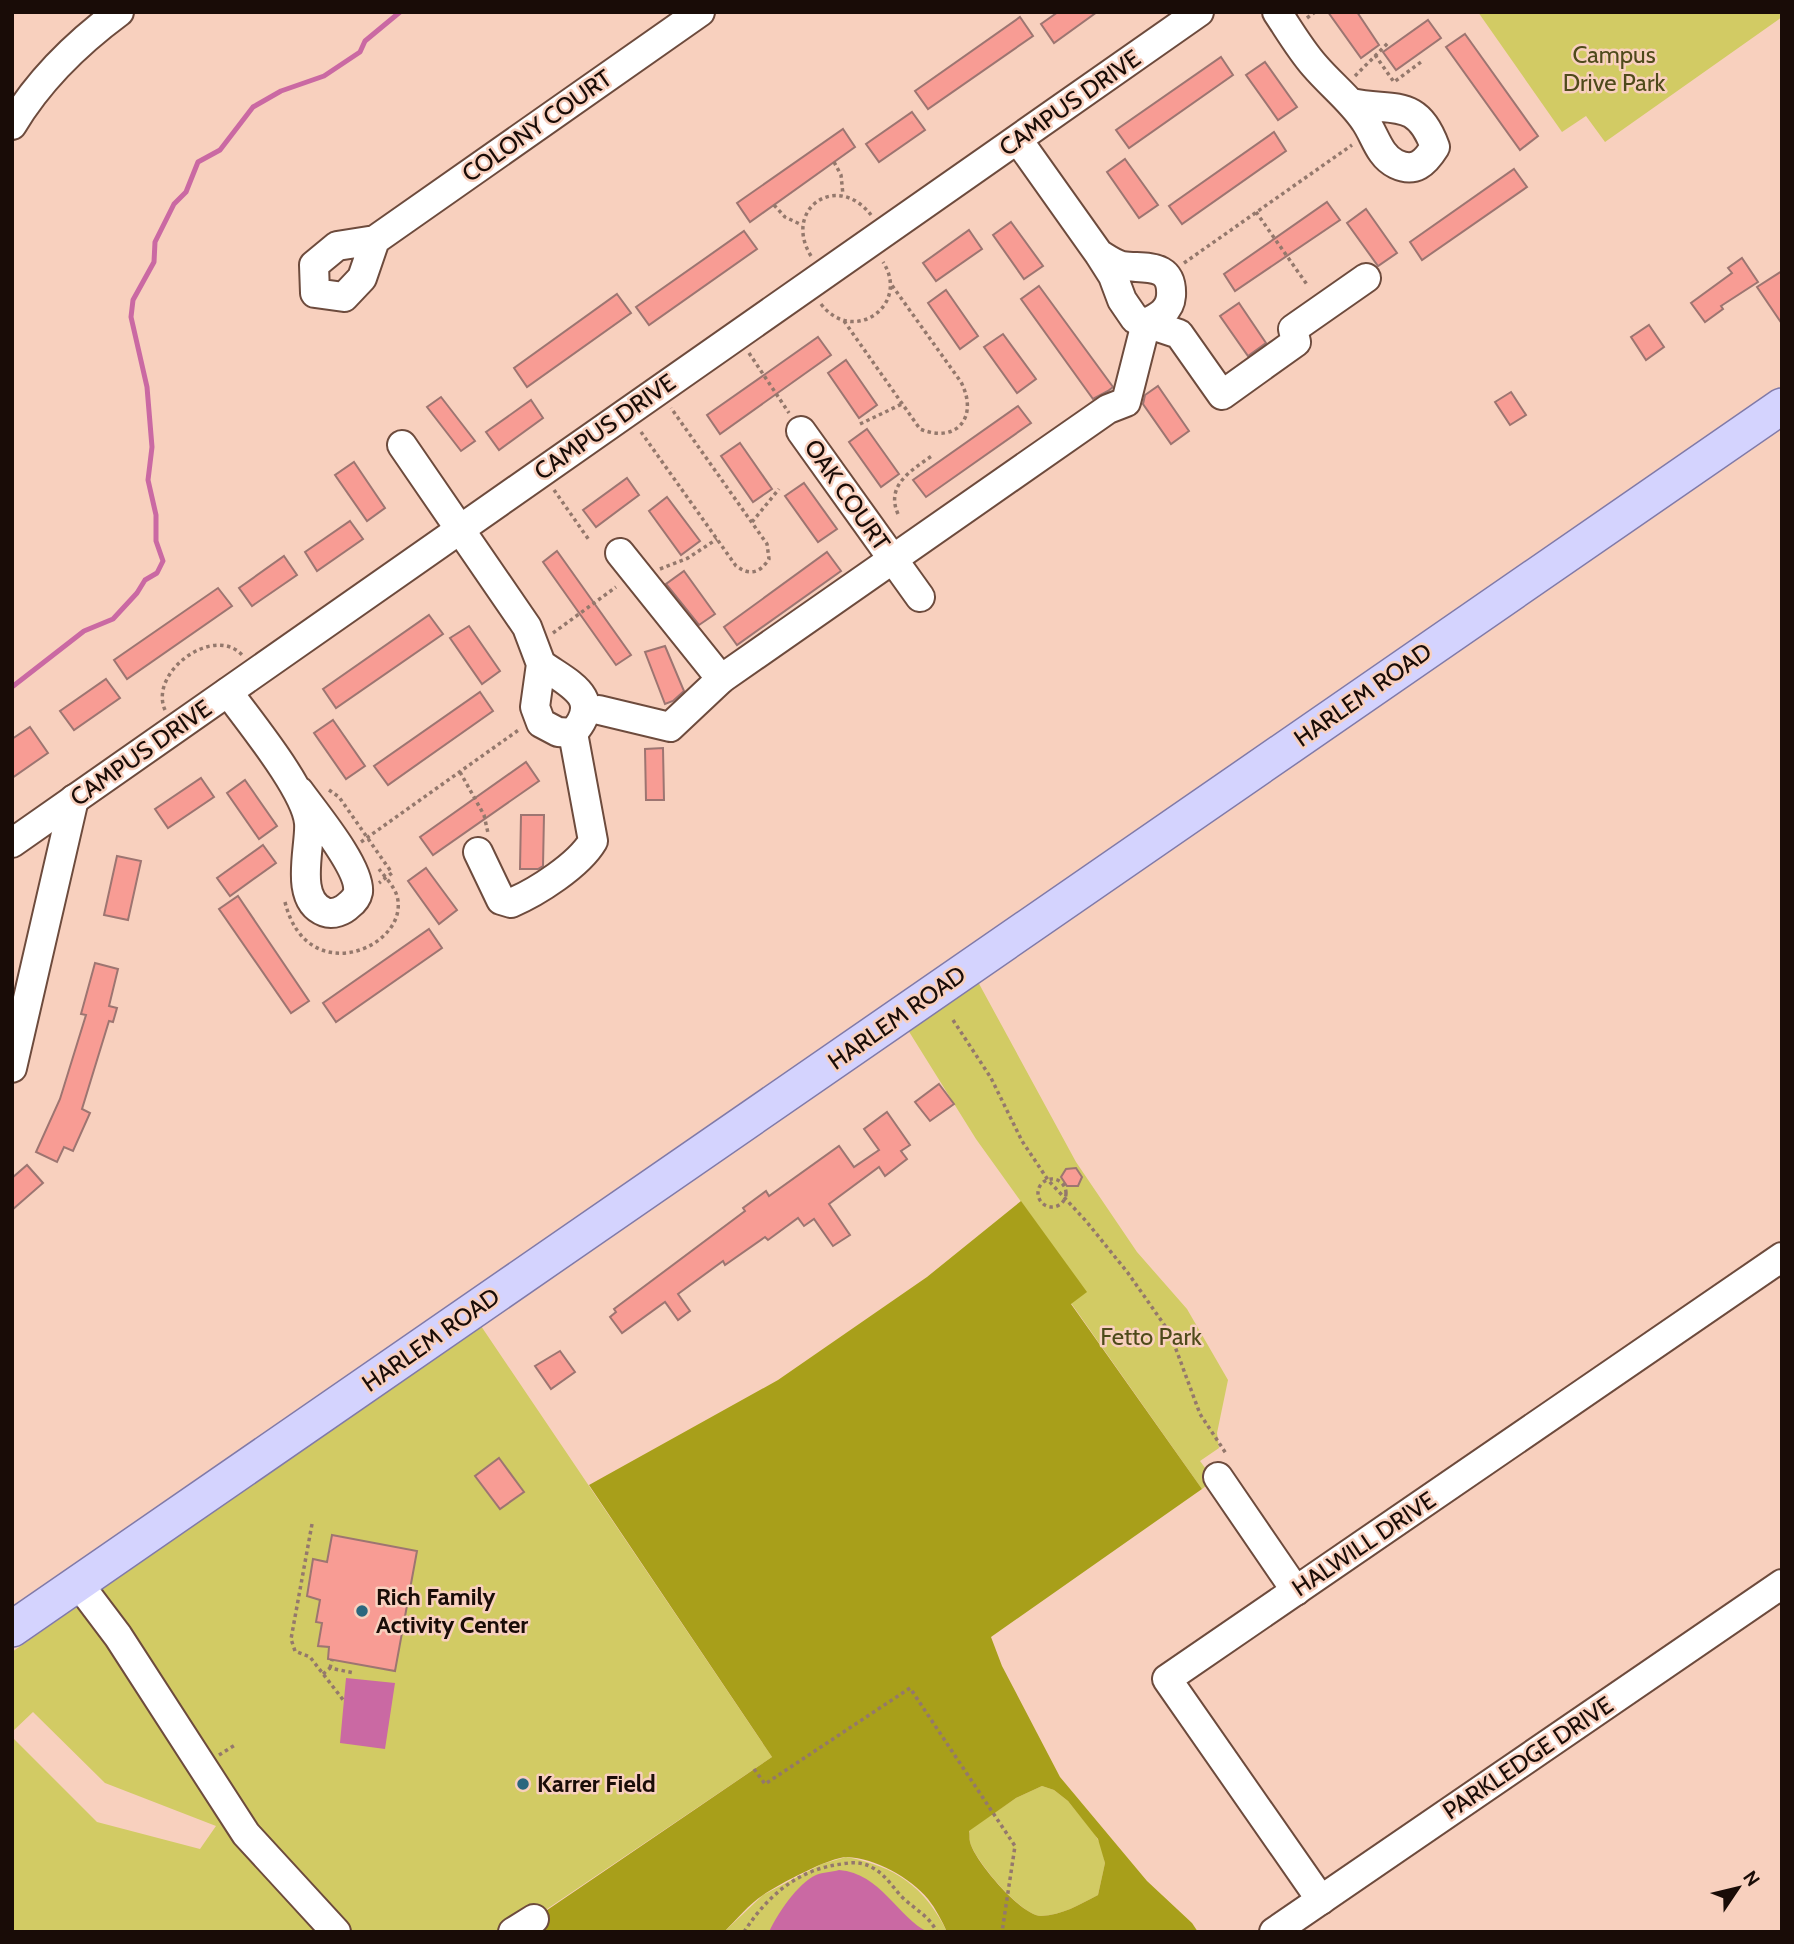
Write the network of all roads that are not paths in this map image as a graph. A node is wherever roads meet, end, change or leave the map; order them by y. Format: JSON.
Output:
{"nodes":[{"id":1,"x":119,"y":12,"type":"edge"},
{"id":2,"x":700,"y":12,"type":"edge"},
{"id":3,"x":1199,"y":12,"type":"edge"},
{"id":4,"x":1277,"y":12,"type":"edge"},
{"id":5,"x":1353,"y":89,"type":"road end"},
{"id":6,"x":12,"y":125,"type":"edge"},
{"id":7,"x":1018,"y":140,"type":"junction"},
{"id":8,"x":374,"y":240,"type":"dead end"},
{"id":9,"x":1099,"y":254,"type":"junction"},
{"id":10,"x":1366,"y":278,"type":"dead end"},
{"id":11,"x":1146,"y":323,"type":"junction"},
{"id":12,"x":1782,"y":407,"type":"edge"},
{"id":13,"x":795,"y":422,"type":"road end"},
{"id":14,"x":402,"y":446,"type":"dead end"},
{"id":15,"x":458,"y":530,"type":"junction"},
{"id":16,"x":620,"y":553,"type":"dead end"},
{"id":17,"x":893,"y":560,"type":"junction"},
{"id":18,"x":920,"y":597,"type":"dead end"},
{"id":19,"x":543,"y":651,"type":"junction"},
{"id":20,"x":721,"y":679,"type":"junction"},
{"id":21,"x":228,"y":692,"type":"junction"},
{"id":22,"x":599,"y":710,"type":"dead end"},
{"id":23,"x":573,"y":733,"type":"junction"},
{"id":24,"x":299,"y":791,"type":"dead end"},
{"id":25,"x":74,"y":799,"type":"junction"},
{"id":26,"x":12,"y":843,"type":"edge"},
{"id":27,"x":483,"y":845,"type":"road end"},
{"id":28,"x":12,"y":1068,"type":"edge"},
{"id":29,"x":1782,"y":1257,"type":"edge"},
{"id":30,"x":1222,"y":1466,"type":"road end"},
{"id":31,"x":78,"y":1583,"type":"junction"},
{"id":32,"x":1782,"y":1584,"type":"edge"},
{"id":33,"x":1296,"y":1591,"type":"junction"},
{"id":34,"x":12,"y":1629,"type":"edge"},
{"id":35,"x":1321,"y":1899,"type":"junction"},
{"id":36,"x":336,"y":1932,"type":"edge"},
{"id":37,"x":1274,"y":1932,"type":"edge"}],
"edges":[{"from":1,"to":6,"type":"street"},
{"from":2,"to":8,"type":"street","name":"COLONY COURT"},
{"from":3,"to":7,"type":"street","name":"CAMPUS DRIVE"},
{"from":4,"to":5,"type":"street"},
{"from":7,"to":9,"type":"street"},
{"from":7,"to":15,"type":"street","name":"CAMPUS DRIVE"},
{"from":9,"to":11,"type":"street"},
{"from":9,"to":11,"type":"street"},
{"from":10,"to":11,"type":"street"},
{"from":11,"to":17,"type":"street"},
{"from":12,"to":31,"type":"main road","name":"HARLEM ROAD"},
{"from":13,"to":17,"type":"street","name":"OAK COURT"},
{"from":14,"to":15,"type":"street"},
{"from":15,"to":19,"type":"street"},
{"from":15,"to":21,"type":"street","name":"CAMPUS DRIVE"},
{"from":16,"to":20,"type":"street"},
{"from":17,"to":18,"type":"street","name":"OAK COURT"},
{"from":17,"to":20,"type":"street"},
{"from":19,"to":23,"type":"street"},
{"from":19,"to":23,"type":"street"},
{"from":20,"to":22,"type":"street"},
{"from":21,"to":24,"type":"street"},
{"from":21,"to":25,"type":"street","name":"CAMPUS DRIVE"},
{"from":23,"to":27,"type":"street"},
{"from":25,"to":26,"type":"street","name":"CAMPUS DRIVE"},
{"from":25,"to":28,"type":"street"},
{"from":29,"to":33,"type":"street","name":"HALWILL DRIVE"},
{"from":30,"to":33,"type":"street"},
{"from":31,"to":34,"type":"main road","name":"HARLEM ROAD"},
{"from":31,"to":36,"type":"street"},
{"from":32,"to":35,"type":"street","name":"PARKLEDGE DRIVE"},
{"from":33,"to":35,"type":"street","name":"HALWILL DRIVE"},
{"from":35,"to":37,"type":"street","name":"PARKLEDGE DRIVE"}]}
